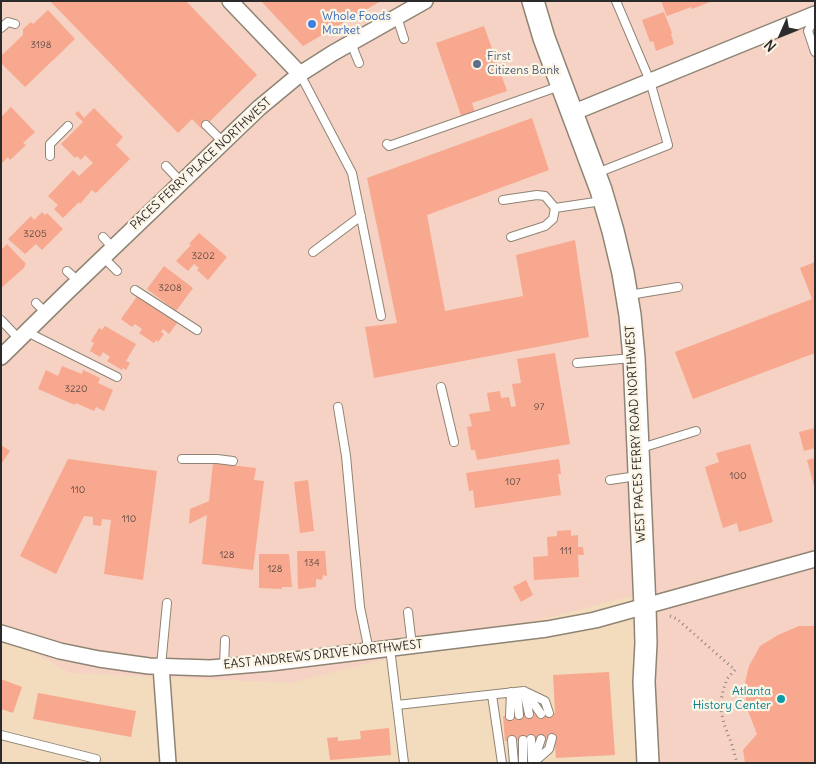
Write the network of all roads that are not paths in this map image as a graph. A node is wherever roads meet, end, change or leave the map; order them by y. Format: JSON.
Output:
{"nodes":[{"id":1,"x":230,"y":1,"type":"edge"},
{"id":2,"x":425,"y":1,"type":"edge"},
{"id":3,"x":532,"y":1,"type":"edge"},
{"id":4,"x":617,"y":1,"type":"edge"},
{"id":5,"x":815,"y":16,"type":"edge"},
{"id":6,"x":397,"y":17,"type":"junction"},
{"id":7,"x":15,"y":24,"type":"dead end"},
{"id":8,"x":1,"y":28,"type":"edge"},
{"id":9,"x":404,"y":39,"type":"dead end"},
{"id":10,"x":352,"y":43,"type":"junction"},
{"id":11,"x":815,"y":52,"type":"edge"},
{"id":12,"x":358,"y":63,"type":"dead end"},
{"id":13,"x":300,"y":74,"type":"junction"},
{"id":14,"x":650,"y":81,"type":"junction"},
{"id":15,"x":562,"y":86,"type":"junction"},
{"id":16,"x":572,"y":113,"type":"junction"},
{"id":17,"x":206,"y":124,"type":"dead end"},
{"id":18,"x":68,"y":126,"type":"dead end"},
{"id":19,"x":223,"y":142,"type":"junction"},
{"id":20,"x":387,"y":144,"type":"dead end"},
{"id":21,"x":50,"y":156,"type":"dead end"},
{"id":22,"x":166,"y":166,"type":"dead end"},
{"id":23,"x":595,"y":173,"type":"junction"},
{"id":24,"x":181,"y":182,"type":"junction"},
{"id":25,"x":503,"y":200,"type":"dead end"},
{"id":26,"x":604,"y":200,"type":"junction"},
{"id":27,"x":555,"y":208,"type":"junction"},
{"id":28,"x":361,"y":216,"type":"junction"},
{"id":29,"x":511,"y":237,"type":"dead end"},
{"id":30,"x":107,"y":247,"type":"junction"},
{"id":31,"x":313,"y":252,"type":"dead end"},
{"id":32,"x":117,"y":271,"type":"dead end"},
{"id":33,"x":678,"y":287,"type":"dead end"},
{"id":34,"x":135,"y":290,"type":"dead end"},
{"id":35,"x":627,"y":295,"type":"junction"},
{"id":36,"x":381,"y":316,"type":"dead end"},
{"id":37,"x":1,"y":320,"type":"edge"},
{"id":38,"x":197,"y":330,"type":"dead end"},
{"id":39,"x":23,"y":336,"type":"junction"},
{"id":40,"x":1,"y":357,"type":"edge"},
{"id":41,"x":634,"y":358,"type":"junction"},
{"id":42,"x":577,"y":363,"type":"dead end"},
{"id":43,"x":117,"y":377,"type":"dead end"},
{"id":44,"x":442,"y":387,"type":"dead end"},
{"id":45,"x":338,"y":407,"type":"dead end"},
{"id":46,"x":696,"y":431,"type":"dead end"},
{"id":47,"x":454,"y":442,"type":"dead end"},
{"id":48,"x":638,"y":449,"type":"junction"},
{"id":49,"x":182,"y":460,"type":"dead end"},
{"id":50,"x":233,"y":461,"type":"dead end"},
{"id":51,"x":639,"y":476,"type":"junction"},
{"id":52,"x":610,"y":480,"type":"dead end"},
{"id":53,"x":815,"y":559,"type":"edge"},
{"id":54,"x":167,"y":603,"type":"dead end"},
{"id":55,"x":645,"y":607,"type":"junction"},
{"id":56,"x":408,"y":612,"type":"dead end"},
{"id":57,"x":1,"y":633,"type":"edge"},
{"id":58,"x":225,"y":640,"type":"dead end"},
{"id":59,"x":412,"y":646,"type":"junction"},
{"id":60,"x":390,"y":648,"type":"junction"},
{"id":61,"x":369,"y":651,"type":"junction"},
{"id":62,"x":161,"y":666,"type":"junction"},
{"id":63,"x":224,"y":667,"type":"junction"},
{"id":64,"x":517,"y":692,"type":"junction"},
{"id":65,"x":492,"y":695,"type":"junction"},
{"id":66,"x":397,"y":705,"type":"junction"},
{"id":67,"x":545,"y":713,"type":"dead end"},
{"id":68,"x":529,"y":714,"type":"dead end"},
{"id":69,"x":519,"y":715,"type":"dead end"},
{"id":70,"x":510,"y":716,"type":"dead end"},
{"id":71,"x":1,"y":735,"type":"edge"},
{"id":72,"x":552,"y":738,"type":"dead end"},
{"id":73,"x":541,"y":739,"type":"dead end"},
{"id":74,"x":512,"y":740,"type":"dead end"},
{"id":75,"x":95,"y":763,"type":"edge"},
{"id":76,"x":168,"y":763,"type":"edge"},
{"id":77,"x":404,"y":763,"type":"edge"},
{"id":78,"x":502,"y":763,"type":"edge"},
{"id":79,"x":514,"y":763,"type":"edge"},
{"id":80,"x":523,"y":763,"type":"edge"},
{"id":81,"x":533,"y":763,"type":"edge"},
{"id":82,"x":648,"y":763,"type":"edge"}],
"edges":[{"from":1,"to":13,"type":"street"},
{"from":2,"to":6,"type":"street","name":"PACES FERRY PLACE NORTHWEST"},
{"from":3,"to":15,"type":"main road","name":"WEST PACES FERRY ROAD NORTHWEST"},
{"from":4,"to":14,"type":"lane"},
{"from":5,"to":11,"type":"lane"},
{"from":5,"to":14,"type":"street"},
{"from":6,"to":9,"type":"lane"},
{"from":6,"to":10,"type":"street","name":"PACES FERRY PLACE NORTHWEST"},
{"from":7,"to":8,"type":"lane"},
{"from":10,"to":12,"type":"lane"},
{"from":10,"to":13,"type":"street","name":"PACES FERRY PLACE NORTHWEST"},
{"from":13,"to":19,"type":"street","name":"PACES FERRY PLACE NORTHWEST"},
{"from":13,"to":28,"type":"lane"},
{"from":14,"to":16,"type":"street"},
{"from":14,"to":23,"type":"lane"},
{"from":15,"to":16,"type":"main road","name":"WEST PACES FERRY ROAD NORTHWEST"},
{"from":15,"to":20,"type":"lane"},
{"from":16,"to":23,"type":"main road","name":"WEST PACES FERRY ROAD NORTHWEST"},
{"from":17,"to":19,"type":"lane"},
{"from":18,"to":21,"type":"lane"},
{"from":19,"to":24,"type":"street","name":"PACES FERRY PLACE NORTHWEST"},
{"from":22,"to":24,"type":"lane"},
{"from":23,"to":26,"type":"main road","name":"WEST PACES FERRY ROAD NORTHWEST"},
{"from":24,"to":30,"type":"street","name":"PACES FERRY PLACE NORTHWEST"},
{"from":25,"to":27,"type":"lane"},
{"from":26,"to":27,"type":"lane"},
{"from":26,"to":35,"type":"main road","name":"WEST PACES FERRY ROAD NORTHWEST"},
{"from":27,"to":29,"type":"lane"},
{"from":28,"to":31,"type":"lane"},
{"from":28,"to":36,"type":"lane"},
{"from":30,"to":32,"type":"lane"},
{"from":30,"to":39,"type":"street","name":"PACES FERRY PLACE NORTHWEST"},
{"from":33,"to":35,"type":"lane"},
{"from":34,"to":38,"type":"lane"},
{"from":35,"to":41,"type":"main road","name":"WEST PACES FERRY ROAD NORTHWEST"},
{"from":37,"to":39,"type":"lane"},
{"from":39,"to":40,"type":"street","name":"PACES FERRY PLACE NORTHWEST"},
{"from":39,"to":43,"type":"lane"},
{"from":41,"to":42,"type":"lane"},
{"from":41,"to":48,"type":"main road","name":"WEST PACES FERRY ROAD NORTHWEST"},
{"from":44,"to":47,"type":"lane"},
{"from":45,"to":61,"type":"lane"},
{"from":46,"to":48,"type":"lane"},
{"from":48,"to":51,"type":"main road","name":"WEST PACES FERRY ROAD NORTHWEST"},
{"from":49,"to":50,"type":"lane"},
{"from":51,"to":52,"type":"lane"},
{"from":51,"to":55,"type":"main road","name":"WEST PACES FERRY ROAD NORTHWEST"},
{"from":53,"to":55,"type":"street","name":"EAST ANDREWS DRIVE NORTHWEST"},
{"from":54,"to":62,"type":"lane"},
{"from":55,"to":59,"type":"street","name":"EAST ANDREWS DRIVE NORTHWEST"},
{"from":55,"to":82,"type":"main road","name":"WEST PACES FERRY ROAD NORTHWEST"},
{"from":56,"to":59,"type":"lane"},
{"from":57,"to":62,"type":"street","name":"EAST ANDREWS DRIVE NORTHWEST"},
{"from":58,"to":63,"type":"lane"},
{"from":59,"to":60,"type":"street","name":"EAST ANDREWS DRIVE NORTHWEST"},
{"from":60,"to":61,"type":"street","name":"EAST ANDREWS DRIVE NORTHWEST"},
{"from":60,"to":66,"type":"lane"},
{"from":61,"to":63,"type":"street","name":"EAST ANDREWS DRIVE NORTHWEST"},
{"from":62,"to":63,"type":"street","name":"EAST ANDREWS DRIVE NORTHWEST"},
{"from":62,"to":76,"type":"street"},
{"from":64,"to":65,"type":"lane"},
{"from":64,"to":67,"type":"lane"},
{"from":64,"to":68,"type":"lane"},
{"from":64,"to":69,"type":"lane"},
{"from":64,"to":70,"type":"lane"},
{"from":65,"to":66,"type":"lane"},
{"from":65,"to":78,"type":"lane"},
{"from":66,"to":77,"type":"lane"},
{"from":71,"to":75,"type":"lane"},
{"from":72,"to":81,"type":"lane"},
{"from":73,"to":81,"type":"lane"},
{"from":74,"to":79,"type":"lane"},
{"from":80,"to":81,"type":"lane"}]}
